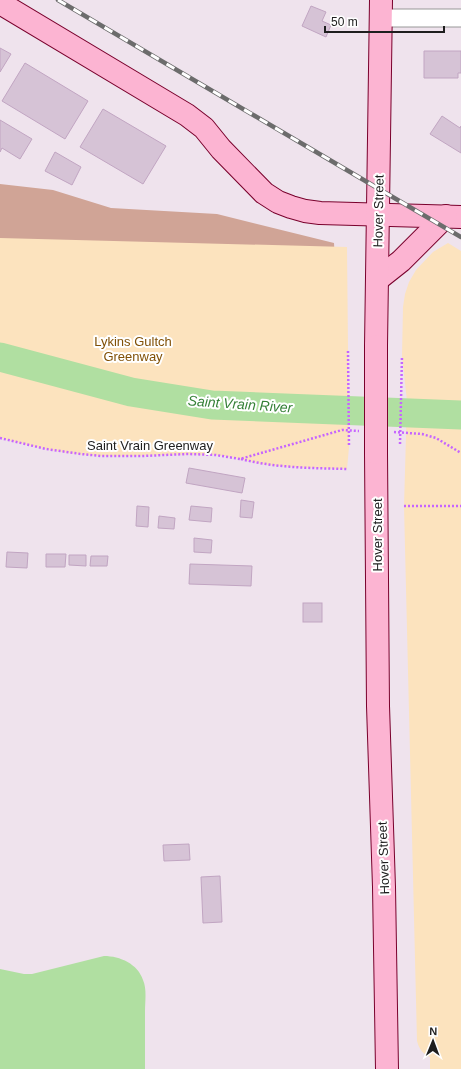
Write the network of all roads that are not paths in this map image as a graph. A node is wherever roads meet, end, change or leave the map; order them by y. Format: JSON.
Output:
{"nodes":[{"id":1,"x":0,"y":3,"type":"edge"},
{"id":2,"x":381,"y":9,"type":"edge"},
{"id":3,"x":461,"y":18,"type":"edge"},
{"id":4,"x":378,"y":214,"type":"junction"},
{"id":5,"x":454,"y":217,"type":"edge"},
{"id":6,"x":377,"y":280,"type":"junction"},
{"id":7,"x":387,"y":1069,"type":"edge"}],
"edges":[{"from":1,"to":4,"type":"main road"},
{"from":2,"to":3,"type":"street"},
{"from":2,"to":4,"type":"main road","name":"Hover Street"},
{"from":4,"to":5,"type":"main road"},
{"from":4,"to":6,"type":"main road","name":"Hover Street"},
{"from":5,"to":6,"type":"main road"},
{"from":6,"to":7,"type":"main road","name":"Hover Street","bridge":true}]}
